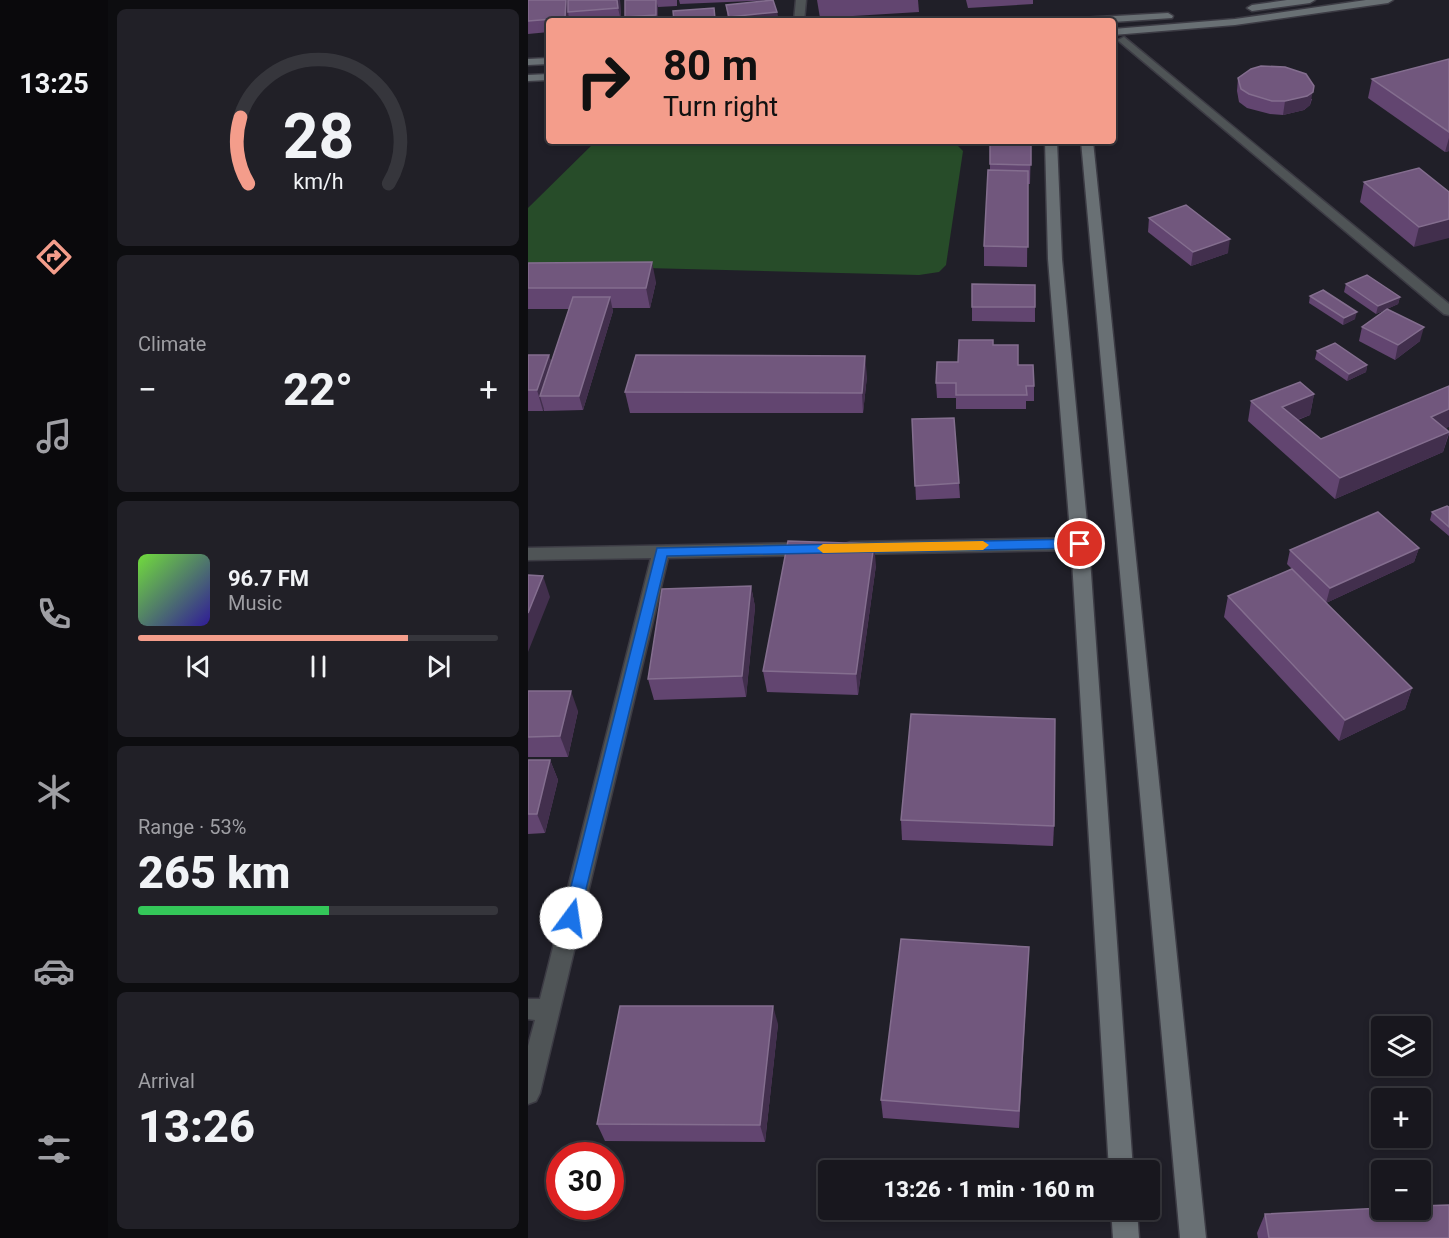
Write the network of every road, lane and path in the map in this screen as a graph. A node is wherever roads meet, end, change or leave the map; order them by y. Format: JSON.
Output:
{"nodes":[{"id":1,"x":801,"y":0,"type":"edge"},
{"id":2,"x":1310,"y":0,"type":"edge"},
{"id":3,"x":1388,"y":0,"type":"edge"},
{"id":4,"x":1236,"y":9,"type":"dead end"},
{"id":5,"x":1192,"y":14,"type":"dead end"},
{"id":6,"x":799,"y":18,"type":"edge"},
{"id":7,"x":1116,"y":19,"type":"edge"},
{"id":8,"x":1153,"y":29,"type":"junction"},
{"id":9,"x":1116,"y":32,"type":"edge"},
{"id":10,"x":1119,"y":43,"type":"edge"},
{"id":11,"x":546,"y":61,"type":"edge"},
{"id":12,"x":528,"y":62,"type":"edge"},
{"id":13,"x":546,"y":77,"type":"edge"},
{"id":14,"x":528,"y":78,"type":"edge"},
{"id":15,"x":1051,"y":144,"type":"edge"},
{"id":16,"x":1087,"y":144,"type":"edge"},
{"id":17,"x":1449,"y":311,"type":"edge"},
{"id":18,"x":1080,"y":544,"type":"junction"},
{"id":19,"x":661,"y":552,"type":"junction"},
{"id":20,"x":528,"y":554,"type":"edge"},
{"id":21,"x":538,"y":1010,"type":"edge"},
{"id":22,"x":528,"y":1093,"type":"edge"},
{"id":23,"x":1120,"y":1160,"type":"edge"},
{"id":24,"x":1125,"y":1220,"type":"edge"},
{"id":25,"x":1126,"y":1238,"type":"edge"},
{"id":26,"x":1193,"y":1238,"type":"edge"}],
"edges":[{"from":1,"to":6,"type":"street"},
{"from":2,"to":4,"type":"street"},
{"from":3,"to":8,"type":"street"},
{"from":5,"to":7,"type":"street"},
{"from":8,"to":9,"type":"street"},
{"from":8,"to":10,"type":"street"},
{"from":10,"to":17,"type":"street"},
{"from":11,"to":12,"type":"street"},
{"from":13,"to":14,"type":"street"},
{"from":15,"to":18,"type":"street"},
{"from":16,"to":26,"type":"street"},
{"from":18,"to":19,"type":"street"},
{"from":18,"to":23,"type":"street"},
{"from":19,"to":20,"type":"street"},
{"from":19,"to":21,"type":"street"},
{"from":21,"to":22,"type":"street"},
{"from":24,"to":25,"type":"street"}]}
